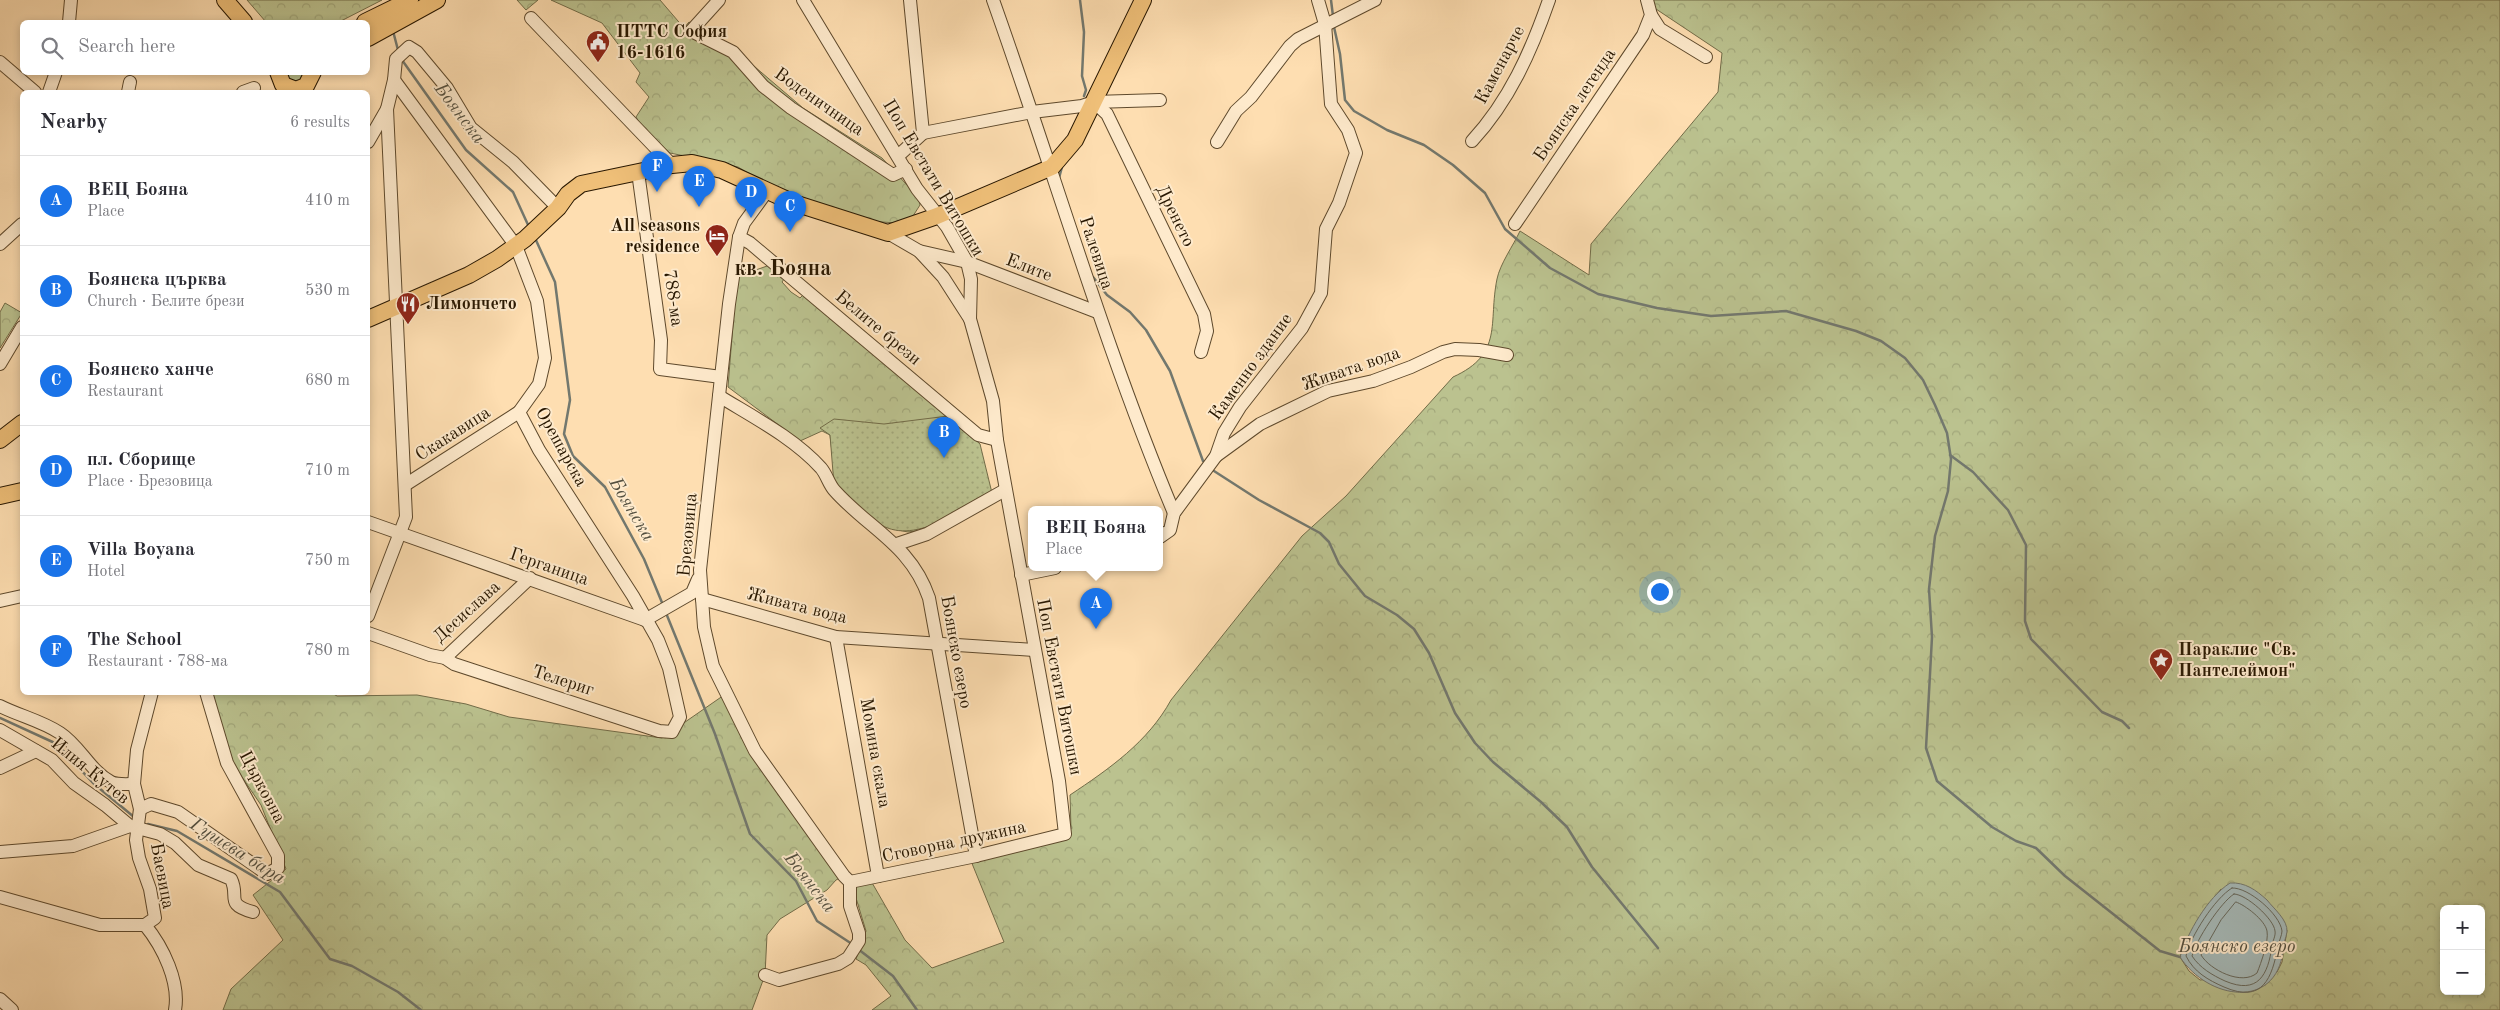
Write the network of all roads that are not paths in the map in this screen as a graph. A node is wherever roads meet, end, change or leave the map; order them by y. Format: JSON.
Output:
{"nodes":[{"id":1,"x":72,"y":0,"type":"edge"},
{"id":2,"x":225,"y":0,"type":"edge"},
{"id":3,"x":437,"y":0,"type":"edge"},
{"id":4,"x":719,"y":0,"type":"edge"},
{"id":5,"x":803,"y":0,"type":"edge"},
{"id":6,"x":910,"y":0,"type":"edge"},
{"id":7,"x":993,"y":0,"type":"edge"},
{"id":8,"x":1143,"y":0,"type":"edge"},
{"id":9,"x":1318,"y":0,"type":"edge"},
{"id":10,"x":1374,"y":0,"type":"edge"},
{"id":11,"x":1549,"y":0,"type":"edge"},
{"id":12,"x":1647,"y":0,"type":"edge"},
{"id":13,"x":416,"y":4,"type":"edge"},
{"id":14,"x":1361,"y":4,"type":"edge"},
{"id":15,"x":1650,"y":15,"type":"junction"},
{"id":16,"x":531,"y":18,"type":"dead end"},
{"id":17,"x":69,"y":20,"type":"edge"},
{"id":18,"x":242,"y":20,"type":"edge"},
{"id":19,"x":1325,"y":24,"type":"junction"},
{"id":20,"x":370,"y":31,"type":"edge"},
{"id":21,"x":1706,"y":57,"type":"dead end"},
{"id":22,"x":0,"y":62,"type":"edge"},
{"id":23,"x":55,"y":75,"type":"edge"},
{"id":24,"x":280,"y":79,"type":"edge"},
{"id":25,"x":394,"y":80,"type":"junction"},
{"id":26,"x":309,"y":81,"type":"edge"},
{"id":27,"x":33,"y":90,"type":"edge"},
{"id":28,"x":50,"y":90,"type":"edge"},
{"id":29,"x":1160,"y":100,"type":"dead end"},
{"id":30,"x":1094,"y":102,"type":"junction"},
{"id":31,"x":387,"y":109,"type":"junction"},
{"id":32,"x":1032,"y":112,"type":"junction"},
{"id":33,"x":923,"y":133,"type":"junction"},
{"id":34,"x":370,"y":139,"type":"edge"},
{"id":35,"x":1472,"y":141,"type":"dead end"},
{"id":36,"x":1217,"y":142,"type":"dead end"},
{"id":37,"x":898,"y":156,"type":"junction"},
{"id":38,"x":672,"y":165,"type":"junction"},
{"id":39,"x":1052,"y":167,"type":"junction"},
{"id":40,"x":906,"y":169,"type":"junction"},
{"id":41,"x":638,"y":172,"type":"junction"},
{"id":42,"x":768,"y":190,"type":"junction"},
{"id":43,"x":553,"y":212,"type":"junction"},
{"id":44,"x":937,"y":216,"type":"junction"},
{"id":45,"x":1515,"y":224,"type":"dead end"},
{"id":46,"x":20,"y":226,"type":"edge"},
{"id":47,"x":888,"y":233,"type":"junction"},
{"id":48,"x":739,"y":237,"type":"junction"},
{"id":49,"x":520,"y":242,"type":"junction"},
{"id":50,"x":0,"y":244,"type":"edge"},
{"id":51,"x":919,"y":251,"type":"junction"},
{"id":52,"x":967,"y":262,"type":"junction"},
{"id":53,"x":396,"y":306,"type":"junction"},
{"id":54,"x":1097,"y":312,"type":"junction"},
{"id":55,"x":370,"y":317,"type":"edge"},
{"id":56,"x":970,"y":319,"type":"junction"},
{"id":57,"x":20,"y":330,"type":"edge"},
{"id":58,"x":1201,"y":352,"type":"dead end"},
{"id":59,"x":1507,"y":355,"type":"dead end"},
{"id":60,"x":0,"y":364,"type":"edge"},
{"id":61,"x":721,"y":377,"type":"junction"},
{"id":62,"x":719,"y":396,"type":"junction"},
{"id":63,"x":519,"y":412,"type":"junction"},
{"id":64,"x":20,"y":425,"type":"edge"},
{"id":65,"x":0,"y":440,"type":"edge"},
{"id":66,"x":997,"y":440,"type":"junction"},
{"id":67,"x":1216,"y":456,"type":"junction"},
{"id":68,"x":406,"y":485,"type":"junction"},
{"id":69,"x":1005,"y":490,"type":"junction"},
{"id":70,"x":20,"y":491,"type":"edge"},
{"id":71,"x":0,"y":496,"type":"edge"},
{"id":72,"x":1174,"y":513,"type":"junction"},
{"id":73,"x":370,"y":523,"type":"edge"},
{"id":74,"x":401,"y":534,"type":"junction"},
{"id":75,"x":1163,"y":534,"type":"edge"},
{"id":76,"x":897,"y":544,"type":"junction"},
{"id":77,"x":700,"y":570,"type":"junction"},
{"id":78,"x":1040,"y":571,"type":"edge"},
{"id":79,"x":1021,"y":575,"type":"junction"},
{"id":80,"x":530,"y":578,"type":"junction"},
{"id":81,"x":20,"y":596,"type":"edge"},
{"id":82,"x":702,"y":599,"type":"junction"},
{"id":83,"x":0,"y":600,"type":"edge"},
{"id":84,"x":370,"y":611,"type":"edge"},
{"id":85,"x":645,"y":620,"type":"junction"},
{"id":86,"x":370,"y":633,"type":"edge"},
{"id":87,"x":836,"y":637,"type":"junction"},
{"id":88,"x":936,"y":643,"type":"junction"},
{"id":89,"x":1034,"y":650,"type":"junction"},
{"id":90,"x":445,"y":658,"type":"junction"},
{"id":91,"x":151,"y":695,"type":"edge"},
{"id":92,"x":207,"y":695,"type":"edge"},
{"id":93,"x":0,"y":706,"type":"edge"},
{"id":94,"x":0,"y":730,"type":"edge"},
{"id":95,"x":672,"y":732,"type":"joint"},
{"id":96,"x":36,"y":750,"type":"junction"},
{"id":97,"x":0,"y":768,"type":"edge"},
{"id":98,"x":134,"y":784,"type":"junction"},
{"id":99,"x":140,"y":809,"type":"junction"},
{"id":100,"x":134,"y":827,"type":"junction"},
{"id":101,"x":1065,"y":834,"type":"joint"},
{"id":102,"x":0,"y":852,"type":"edge"},
{"id":103,"x":976,"y":856,"type":"junction"},
{"id":104,"x":278,"y":868,"type":"joint"},
{"id":105,"x":878,"y":876,"type":"junction"},
{"id":106,"x":850,"y":882,"type":"junction"},
{"id":107,"x":0,"y":897,"type":"edge"},
{"id":108,"x":253,"y":912,"type":"dead end"},
{"id":109,"x":145,"y":925,"type":"junction"},
{"id":110,"x":765,"y":975,"type":"dead end"},
{"id":111,"x":0,"y":999,"type":"edge"},
{"id":112,"x":12,"y":1010,"type":"edge"},
{"id":113,"x":174,"y":1010,"type":"edge"}],
"edges":[{"from":1,"to":17,"type":"street"},
{"from":2,"to":18,"type":"main road"},
{"from":3,"to":13,"type":"main road"},
{"from":4,"to":40,"type":"street","name":"Воденичница"},
{"from":5,"to":37,"type":"street","name":"Поп Евстати Витошки"},
{"from":6,"to":33,"type":"street"},
{"from":7,"to":32,"type":"street","name":"Ралевица"},
{"from":8,"to":30,"type":"main road"},
{"from":9,"to":19,"type":"street"},
{"from":10,"to":14,"type":"street"},
{"from":11,"to":35,"type":"street","name":"Каменарче"},
{"from":12,"to":15,"type":"street"},
{"from":13,"to":20,"type":"main road"},
{"from":14,"to":19,"type":"street"},
{"from":15,"to":21,"type":"street"},
{"from":15,"to":45,"type":"street","name":"Боянска легенда"},
{"from":16,"to":38,"type":"street"},
{"from":19,"to":36,"type":"street"},
{"from":19,"to":67,"type":"street","name":"Каменно здание"},
{"from":22,"to":27,"type":"street"},
{"from":23,"to":28,"type":"street"},
{"from":24,"to":26,"type":"main road"},
{"from":25,"to":31,"type":"street"},
{"from":25,"to":43,"type":"street"},
{"from":25,"to":49,"type":"street","name":"Орешарска"},
{"from":29,"to":30,"type":"street"},
{"from":30,"to":32,"type":"street"},
{"from":30,"to":39,"type":"main road"},
{"from":30,"to":58,"type":"street","name":"Дренето"},
{"from":31,"to":34,"type":"street"},
{"from":31,"to":53,"type":"street"},
{"from":32,"to":33,"type":"street"},
{"from":32,"to":39,"type":"street","name":"Ралевица"},
{"from":33,"to":37,"type":"street"},
{"from":37,"to":40,"type":"street","name":"Поп Евстати Витошки"},
{"from":38,"to":41,"type":"main road"},
{"from":38,"to":42,"type":"main road"},
{"from":39,"to":44,"type":"main road"},
{"from":39,"to":54,"type":"street","name":"Ралевица"},
{"from":40,"to":44,"type":"street","name":"Поп Евстати Витошки"},
{"from":41,"to":43,"type":"main road"},
{"from":41,"to":61,"type":"street","name":"788-ма"},
{"from":42,"to":47,"type":"main road"},
{"from":42,"to":48,"type":"street","name":"Брезовица"},
{"from":43,"to":49,"type":"main road"},
{"from":44,"to":47,"type":"main road"},
{"from":44,"to":52,"type":"street","name":"Поп Евстати Витошки"},
{"from":46,"to":50,"type":"street"},
{"from":47,"to":51,"type":"street"},
{"from":48,"to":61,"type":"street","name":"Брезовица"},
{"from":48,"to":66,"type":"street","name":"Белите брези"},
{"from":49,"to":53,"type":"main road"},
{"from":49,"to":63,"type":"street","name":"Орешарска"},
{"from":51,"to":52,"type":"street","name":"Елите"},
{"from":51,"to":56,"type":"street"},
{"from":52,"to":54,"type":"street","name":"Елите"},
{"from":52,"to":56,"type":"street","name":"Поп Евстати Витошки"},
{"from":53,"to":55,"type":"main road"},
{"from":53,"to":68,"type":"street"},
{"from":54,"to":72,"type":"street","name":"Ралевица"},
{"from":56,"to":66,"type":"street","name":"Поп Евстати Витошки"},
{"from":57,"to":60,"type":"street"},
{"from":59,"to":67,"type":"street","name":"Живата вода"},
{"from":61,"to":62,"type":"street","name":"Брезовица"},
{"from":62,"to":76,"type":"street","name":"Боянско езеро"},
{"from":62,"to":77,"type":"street","name":"Брезовица"},
{"from":63,"to":68,"type":"street","name":"Скакавица"},
{"from":63,"to":85,"type":"street","name":"Орешарска"},
{"from":64,"to":65,"type":"main road"},
{"from":66,"to":69,"type":"street","name":"Поп Евстати Витошки"},
{"from":67,"to":72,"type":"street","name":"Каменно здание"},
{"from":68,"to":74,"type":"street"},
{"from":69,"to":76,"type":"street"},
{"from":69,"to":79,"type":"street","name":"Поп Евстати Витошки"},
{"from":70,"to":71,"type":"main road"},
{"from":72,"to":75,"type":"street","name":"Каменно здание"},
{"from":73,"to":74,"type":"street","name":"Герганица"},
{"from":74,"to":80,"type":"street","name":"Герганица"},
{"from":74,"to":84,"type":"street"},
{"from":76,"to":88,"type":"street","name":"Боянско езеро"},
{"from":77,"to":82,"type":"street","name":"Брезовица"},
{"from":77,"to":85,"type":"street"},
{"from":78,"to":79,"type":"street"},
{"from":79,"to":89,"type":"street","name":"Поп Евстати Витошки"},
{"from":80,"to":85,"type":"street","name":"Герганица"},
{"from":80,"to":90,"type":"street","name":"Десислава"},
{"from":81,"to":83,"type":"street"},
{"from":82,"to":87,"type":"street","name":"Живата вода"},
{"from":82,"to":106,"type":"street","name":"Брезовица"},
{"from":85,"to":95,"type":"street","name":"Орешарска"},
{"from":86,"to":90,"type":"street","name":"Десислава"},
{"from":87,"to":88,"type":"street","name":"Живата вода"},
{"from":87,"to":105,"type":"street","name":"Момина скала"},
{"from":88,"to":89,"type":"street","name":"Живата вода"},
{"from":88,"to":103,"type":"street","name":"Боянско езеро"},
{"from":89,"to":101,"type":"street","name":"Поп Евстати Витошки"},
{"from":90,"to":95,"type":"street","name":"Телериг"},
{"from":91,"to":98,"type":"street"},
{"from":92,"to":104,"type":"street","name":"Църковна"},
{"from":93,"to":98,"type":"street"},
{"from":94,"to":96,"type":"street","name":"Илия Кутев"},
{"from":96,"to":97,"type":"street"},
{"from":96,"to":100,"type":"street","name":"Илия Кутев"},
{"from":98,"to":99,"type":"street"},
{"from":99,"to":100,"type":"street"},
{"from":99,"to":104,"type":"street","name":"Илия Кутев"},
{"from":100,"to":102,"type":"street"},
{"from":100,"to":108,"type":"street"},
{"from":100,"to":109,"type":"street","name":"Баевица"},
{"from":101,"to":103,"type":"street","name":"Сговорна дружина"},
{"from":103,"to":105,"type":"street","name":"Сговорна дружина"},
{"from":105,"to":106,"type":"street","name":"Сговорна дружина"},
{"from":106,"to":110,"type":"street"},
{"from":107,"to":109,"type":"street"},
{"from":109,"to":113,"type":"street","name":"Баевица"},
{"from":111,"to":112,"type":"street"}]}
